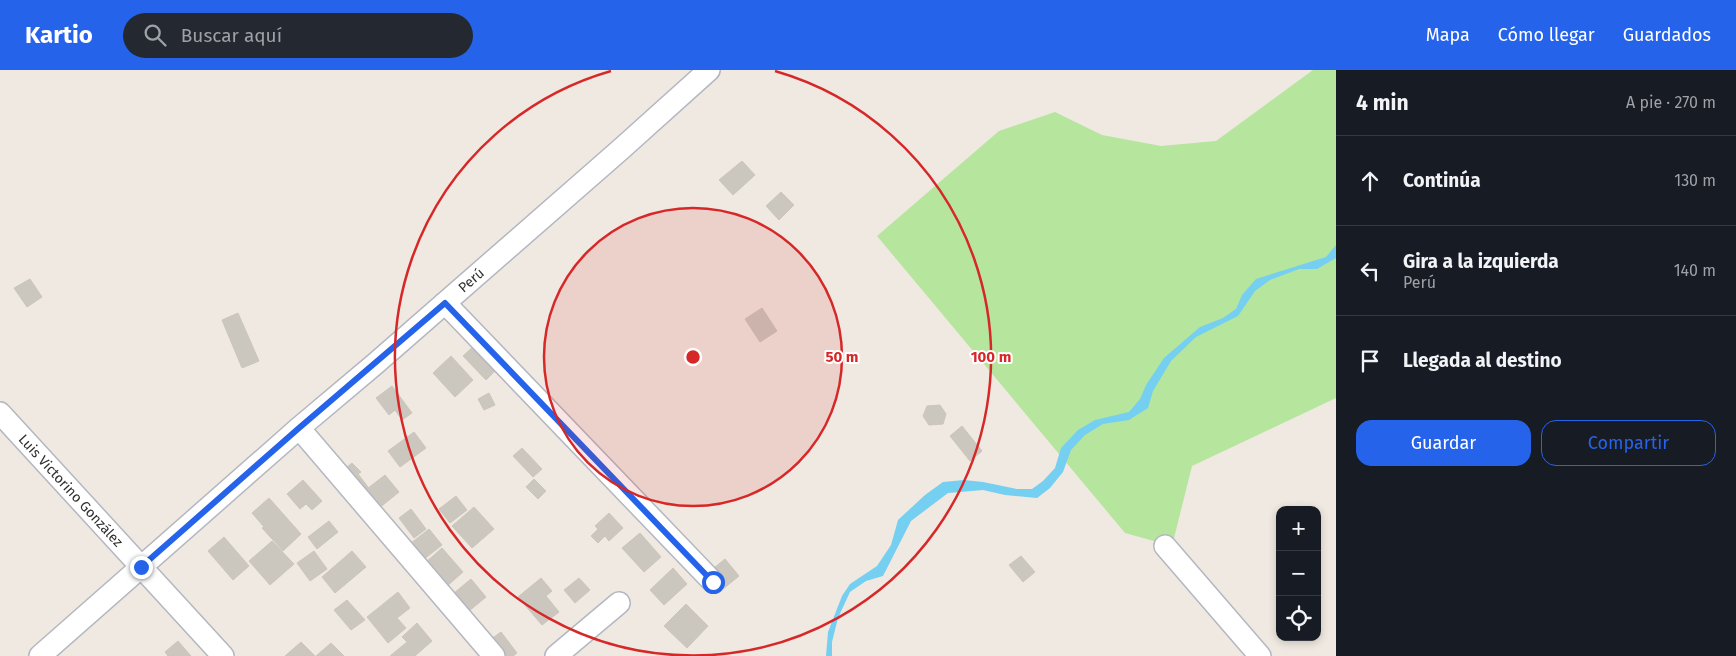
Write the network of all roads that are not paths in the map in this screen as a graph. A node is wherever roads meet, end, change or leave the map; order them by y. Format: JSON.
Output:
{"nodes":[{"id":1,"x":709,"y":70,"type":"edge"},
{"id":2,"x":445,"y":303,"type":"junction"},
{"id":3,"x":0,"y":413,"type":"edge"},
{"id":4,"x":299,"y":428,"type":"junction"},
{"id":5,"x":1165,"y":546,"type":"dead end"},
{"id":6,"x":141,"y":567,"type":"junction"},
{"id":7,"x":713,"y":582,"type":"dead end"},
{"id":8,"x":619,"y":603,"type":"dead end"},
{"id":9,"x":40,"y":656,"type":"edge"},
{"id":10,"x":223,"y":656,"type":"edge"},
{"id":11,"x":494,"y":656,"type":"edge"},
{"id":12,"x":556,"y":656,"type":"edge"},
{"id":13,"x":1260,"y":656,"type":"edge"}],
"edges":[{"from":1,"to":2,"type":"street","name":"Perú"},
{"from":2,"to":4,"type":"street","name":"Perú"},
{"from":2,"to":7,"type":"street"},
{"from":3,"to":6,"type":"street","name":"Luis Victorino González"},
{"from":4,"to":6,"type":"street","name":"Perú"},
{"from":4,"to":11,"type":"street"},
{"from":5,"to":13,"type":"street"},
{"from":6,"to":9,"type":"street","name":"Perú"},
{"from":6,"to":10,"type":"street","name":"Luis Victorino González"},
{"from":8,"to":12,"type":"street"}]}
